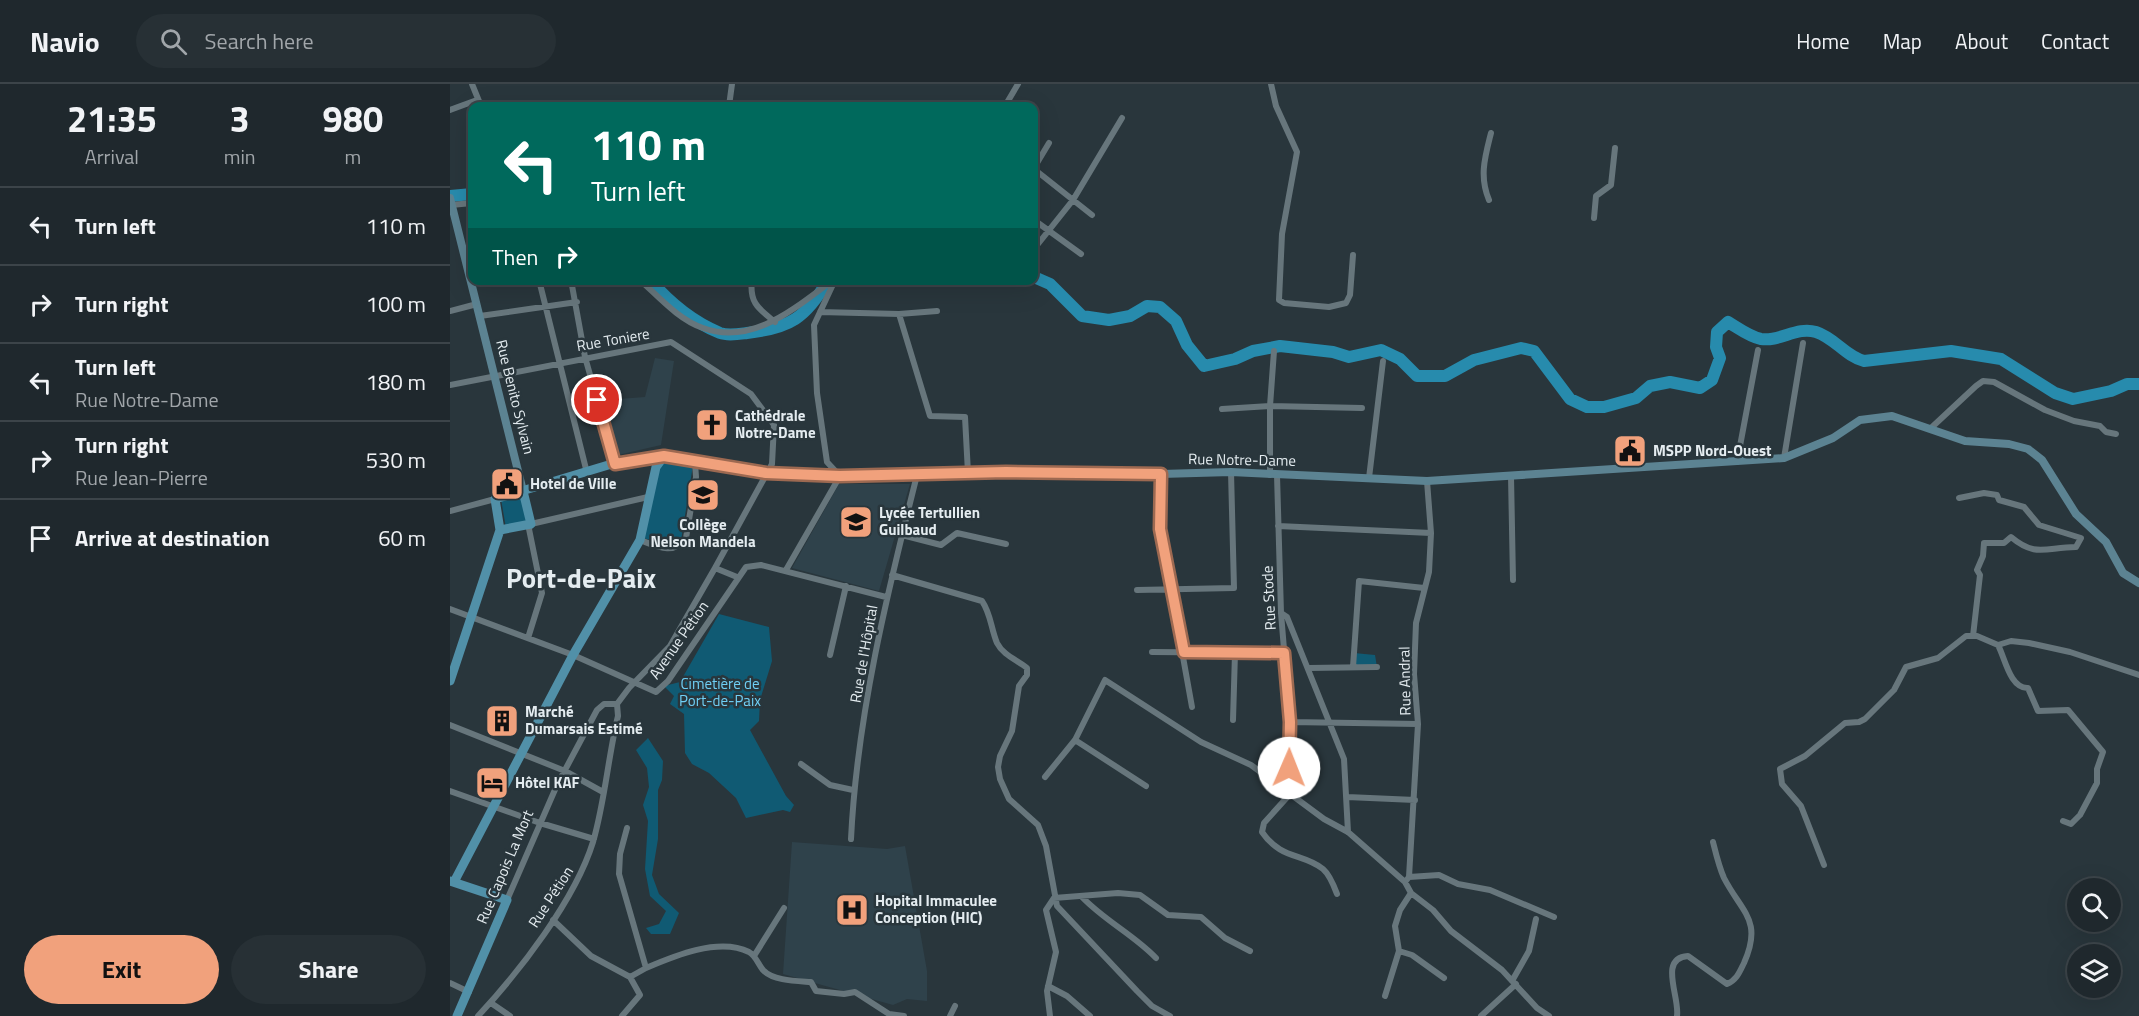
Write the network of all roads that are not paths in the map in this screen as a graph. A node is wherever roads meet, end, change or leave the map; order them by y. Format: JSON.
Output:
{"nodes":[{"id":1,"x":472,"y":84,"type":"edge"},
{"id":2,"x":732,"y":84,"type":"edge"},
{"id":3,"x":1018,"y":84,"type":"edge"},
{"id":4,"x":1271,"y":84,"type":"edge"},
{"id":5,"x":477,"y":100,"type":"joint"},
{"id":6,"x":472,"y":102,"type":"edge"},
{"id":7,"x":730,"y":102,"type":"edge"},
{"id":8,"x":1007,"y":102,"type":"edge"},
{"id":9,"x":468,"y":103,"type":"edge"},
{"id":10,"x":450,"y":110,"type":"edge"},
{"id":11,"x":1122,"y":118,"type":"dead end"},
{"id":12,"x":1491,"y":133,"type":"dead end"},
{"id":13,"x":1049,"y":143,"type":"dead end"},
{"id":14,"x":1615,"y":148,"type":"dead end"},
{"id":15,"x":1038,"y":161,"type":"edge"},
{"id":16,"x":1038,"y":171,"type":"edge"},
{"id":17,"x":1073,"y":200,"type":"junction"},
{"id":18,"x":1489,"y":200,"type":"dead end"},
{"id":19,"x":451,"y":202,"type":"edge"},
{"id":20,"x":468,"y":203,"type":"edge"},
{"id":21,"x":1092,"y":215,"type":"dead end"},
{"id":22,"x":1594,"y":218,"type":"dead end"},
{"id":23,"x":453,"y":223,"type":"edge"},
{"id":24,"x":1038,"y":223,"type":"edge"},
{"id":25,"x":1049,"y":231,"type":"junction"},
{"id":26,"x":1038,"y":244,"type":"edge"},
{"id":27,"x":1082,"y":254,"type":"dead end"},
{"id":28,"x":1353,"y":255,"type":"dead end"},
{"id":29,"x":468,"y":274,"type":"edge"},
{"id":30,"x":471,"y":285,"type":"edge"},
{"id":31,"x":540,"y":285,"type":"edge"},
{"id":32,"x":573,"y":285,"type":"edge"},
{"id":33,"x":646,"y":285,"type":"edge"},
{"id":34,"x":752,"y":285,"type":"edge"},
{"id":35,"x":827,"y":285,"type":"edge"},
{"id":36,"x":832,"y":285,"type":"edge"},
{"id":37,"x":577,"y":302,"type":"junction"},
{"id":38,"x":477,"y":304,"type":"junction"},
{"id":39,"x":545,"y":308,"type":"junction"},
{"id":40,"x":450,"y":311,"type":"edge"},
{"id":41,"x":937,"y":311,"type":"dead end"},
{"id":42,"x":820,"y":312,"type":"junction"},
{"id":43,"x":899,"y":314,"type":"junction"},
{"id":44,"x":480,"y":316,"type":"junction"},
{"id":45,"x":775,"y":322,"type":"junction"},
{"id":46,"x":1803,"y":344,"type":"dead end"},
{"id":47,"x":1758,"y":350,"type":"dead end"},
{"id":48,"x":1274,"y":351,"type":"dead end"},
{"id":49,"x":585,"y":357,"type":"junction"},
{"id":50,"x":1383,"y":361,"type":"dead end"},
{"id":51,"x":559,"y":363,"type":"junction"},
{"id":52,"x":492,"y":377,"type":"junction"},
{"id":53,"x":450,"y":385,"type":"edge"},
{"id":54,"x":1270,"y":406,"type":"junction"},
{"id":55,"x":1362,"y":408,"type":"dead end"},
{"id":56,"x":1221,"y":409,"type":"dead end"},
{"id":57,"x":1931,"y":428,"type":"junction"},
{"id":58,"x":2116,"y":434,"type":"dead end"},
{"id":59,"x":664,"y":456,"type":"junction"},
{"id":60,"x":1786,"y":458,"type":"junction"},
{"id":61,"x":1737,"y":462,"type":"junction"},
{"id":62,"x":695,"y":463,"type":"junction"},
{"id":63,"x":615,"y":464,"type":"junction"},
{"id":64,"x":1231,"y":472,"type":"junction"},
{"id":65,"x":587,"y":473,"type":"junction"},
{"id":66,"x":766,"y":473,"type":"junction"},
{"id":67,"x":968,"y":473,"type":"junction"},
{"id":68,"x":1161,"y":474,"type":"junction"},
{"id":69,"x":917,"y":475,"type":"junction"},
{"id":70,"x":1273,"y":475,"type":"junction"},
{"id":71,"x":840,"y":476,"type":"junction"},
{"id":72,"x":1511,"y":476,"type":"junction"},
{"id":73,"x":1369,"y":478,"type":"junction"},
{"id":74,"x":1427,"y":480,"type":"junction"},
{"id":75,"x":523,"y":491,"type":"junction"},
{"id":76,"x":648,"y":497,"type":"junction"},
{"id":77,"x":1959,"y":498,"type":"dead end"},
{"id":78,"x":495,"y":499,"type":"junction"},
{"id":79,"x":450,"y":511,"type":"edge"},
{"id":80,"x":531,"y":524,"type":"junction"},
{"id":81,"x":1278,"y":526,"type":"junction"},
{"id":82,"x":500,"y":530,"type":"junction"},
{"id":83,"x":1431,"y":533,"type":"junction"},
{"id":84,"x":902,"y":535,"type":"junction"},
{"id":85,"x":640,"y":540,"type":"junction"},
{"id":86,"x":1006,"y":544,"type":"dead end"},
{"id":87,"x":715,"y":568,"type":"junction"},
{"id":88,"x":786,"y":570,"type":"junction"},
{"id":89,"x":892,"y":575,"type":"junction"},
{"id":90,"x":737,"y":577,"type":"junction"},
{"id":91,"x":1513,"y":580,"type":"dead end"},
{"id":92,"x":2139,"y":583,"type":"edge"},
{"id":93,"x":846,"y":586,"type":"junction"},
{"id":94,"x":1424,"y":588,"type":"junction"},
{"id":95,"x":1137,"y":590,"type":"dead end"},
{"id":96,"x":1172,"y":590,"type":"junction"},
{"id":97,"x":886,"y":597,"type":"junction"},
{"id":98,"x":450,"y":609,"type":"edge"},
{"id":99,"x":1281,"y":613,"type":"junction"},
{"id":100,"x":471,"y":617,"type":"junction"},
{"id":101,"x":1973,"y":636,"type":"junction"},
{"id":102,"x":528,"y":638,"type":"junction"},
{"id":103,"x":1998,"y":645,"type":"junction"},
{"id":104,"x":1152,"y":652,"type":"dead end"},
{"id":105,"x":1184,"y":652,"type":"junction"},
{"id":106,"x":1234,"y":653,"type":"junction"},
{"id":107,"x":1284,"y":653,"type":"junction"},
{"id":108,"x":573,"y":655,"type":"junction"},
{"id":109,"x":830,"y":655,"type":"dead end"},
{"id":110,"x":1353,"y":667,"type":"junction"},
{"id":111,"x":1377,"y":667,"type":"dead end"},
{"id":112,"x":1310,"y":668,"type":"junction"},
{"id":113,"x":2139,"y":675,"type":"edge"},
{"id":114,"x":450,"y":681,"type":"edge"},
{"id":115,"x":634,"y":682,"type":"junction"},
{"id":116,"x":617,"y":704,"type":"junction"},
{"id":117,"x":1192,"y":707,"type":"dead end"},
{"id":118,"x":1233,"y":720,"type":"dead end"},
{"id":119,"x":1290,"y":722,"type":"junction"},
{"id":120,"x":1331,"y":723,"type":"junction"},
{"id":121,"x":450,"y":724,"type":"edge"},
{"id":122,"x":1418,"y":724,"type":"junction"},
{"id":123,"x":1074,"y":740,"type":"junction"},
{"id":124,"x":523,"y":754,"type":"junction"},
{"id":125,"x":801,"y":764,"type":"dead end"},
{"id":126,"x":565,"y":771,"type":"junction"},
{"id":127,"x":1045,"y":777,"type":"dead end"},
{"id":128,"x":1146,"y":786,"type":"dead end"},
{"id":129,"x":853,"y":790,"type":"junction"},
{"id":130,"x":450,"y":791,"type":"edge"},
{"id":131,"x":603,"y":792,"type":"junction"},
{"id":132,"x":1290,"y":792,"type":"junction"},
{"id":133,"x":1347,"y":797,"type":"junction"},
{"id":134,"x":1414,"y":800,"type":"junction"},
{"id":135,"x":494,"y":806,"type":"junction"},
{"id":136,"x":2063,"y":821,"type":"dead end"},
{"id":137,"x":540,"y":824,"type":"junction"},
{"id":138,"x":627,"y":828,"type":"dead end"},
{"id":139,"x":1348,"y":832,"type":"junction"},
{"id":140,"x":594,"y":839,"type":"junction"},
{"id":141,"x":851,"y":839,"type":"dead end"},
{"id":142,"x":1713,"y":842,"type":"dead end"},
{"id":143,"x":1824,"y":866,"type":"dead end"},
{"id":144,"x":1407,"y":879,"type":"junction"},
{"id":145,"x":451,"y":885,"type":"edge"},
{"id":146,"x":1411,"y":893,"type":"junction"},
{"id":147,"x":1337,"y":894,"type":"dead end"},
{"id":148,"x":1082,"y":897,"type":"junction"},
{"id":149,"x":1054,"y":898,"type":"junction"},
{"id":150,"x":507,"y":900,"type":"junction"},
{"id":151,"x":784,"y":908,"type":"dead end"},
{"id":152,"x":1554,"y":917,"type":"dead end"},
{"id":153,"x":1536,"y":919,"type":"dead end"},
{"id":154,"x":553,"y":920,"type":"junction"},
{"id":155,"x":1250,"y":951,"type":"dead end"},
{"id":156,"x":1399,"y":951,"type":"junction"},
{"id":157,"x":754,"y":956,"type":"junction"},
{"id":158,"x":1156,"y":958,"type":"dead end"},
{"id":159,"x":646,"y":968,"type":"junction"},
{"id":160,"x":630,"y":977,"type":"junction"},
{"id":161,"x":1444,"y":978,"type":"dead end"},
{"id":162,"x":450,"y":983,"type":"edge"},
{"id":163,"x":1514,"y":983,"type":"junction"},
{"id":164,"x":1048,"y":986,"type":"junction"},
{"id":165,"x":469,"y":992,"type":"junction"},
{"id":166,"x":1385,"y":996,"type":"dead end"},
{"id":167,"x":490,"y":1003,"type":"junction"},
{"id":168,"x":955,"y":1006,"type":"dead end"},
{"id":169,"x":889,"y":1015,"type":"edge"},
{"id":170,"x":457,"y":1016,"type":"edge"},
{"id":171,"x":478,"y":1016,"type":"edge"},
{"id":172,"x":510,"y":1016,"type":"edge"},
{"id":173,"x":622,"y":1016,"type":"edge"},
{"id":174,"x":904,"y":1016,"type":"edge"},
{"id":175,"x":950,"y":1016,"type":"edge"},
{"id":176,"x":1050,"y":1016,"type":"edge"},
{"id":177,"x":1090,"y":1016,"type":"edge"},
{"id":178,"x":1170,"y":1016,"type":"edge"},
{"id":179,"x":1481,"y":1016,"type":"edge"},
{"id":180,"x":1549,"y":1016,"type":"edge"},
{"id":181,"x":1677,"y":1016,"type":"edge"}],
"edges":[{"from":1,"to":5,"type":"street"},
{"from":2,"to":7,"type":"street"},
{"from":3,"to":8,"type":"street"},
{"from":4,"to":28,"type":"street"},
{"from":5,"to":6,"type":"street"},
{"from":9,"to":10,"type":"street"},
{"from":11,"to":17,"type":"street"},
{"from":12,"to":18,"type":"street"},
{"from":13,"to":15,"type":"street"},
{"from":14,"to":22,"type":"street"},
{"from":16,"to":17,"type":"street"},
{"from":17,"to":21,"type":"street"},
{"from":17,"to":25,"type":"street"},
{"from":19,"to":20,"type":"street"},
{"from":19,"to":23,"type":"street","name":"Rue Benito Sylvain"},
{"from":23,"to":29,"type":"street","name":"Rue Benito Sylvain"},
{"from":24,"to":25,"type":"street"},
{"from":25,"to":26,"type":"street"},
{"from":25,"to":27,"type":"street"},
{"from":30,"to":38,"type":"street","name":"Rue Benito Sylvain"},
{"from":31,"to":39,"type":"street"},
{"from":32,"to":37,"type":"street"},
{"from":33,"to":45,"type":"street"},
{"from":34,"to":45,"type":"street"},
{"from":35,"to":45,"type":"street"},
{"from":36,"to":42,"type":"street"},
{"from":37,"to":39,"type":"street"},
{"from":37,"to":49,"type":"street"},
{"from":38,"to":40,"type":"street"},
{"from":38,"to":44,"type":"street","name":"Rue Benito Sylvain"},
{"from":39,"to":44,"type":"street"},
{"from":39,"to":51,"type":"street"},
{"from":41,"to":43,"type":"street"},
{"from":42,"to":43,"type":"street"},
{"from":42,"to":71,"type":"street"},
{"from":43,"to":67,"type":"street"},
{"from":44,"to":52,"type":"street","name":"Rue Benito Sylvain"},
{"from":46,"to":60,"type":"street"},
{"from":47,"to":61,"type":"street"},
{"from":48,"to":54,"type":"street","name":"Rue Stode"},
{"from":49,"to":51,"type":"street","name":"Rue Toniere"},
{"from":49,"to":63,"type":"street"},
{"from":49,"to":66,"type":"street","name":"Rue Toniere"},
{"from":50,"to":73,"type":"street"},
{"from":51,"to":52,"type":"street","name":"Rue Toniere"},
{"from":51,"to":65,"type":"street"},
{"from":52,"to":53,"type":"street","name":"Rue Toniere"},
{"from":52,"to":75,"type":"street","name":"Rue Benito Sylvain"},
{"from":54,"to":55,"type":"street"},
{"from":54,"to":56,"type":"street"},
{"from":54,"to":70,"type":"street","name":"Rue Stode"},
{"from":57,"to":58,"type":"street"},
{"from":57,"to":60,"type":"street","name":"Rue Notre-Dame"},
{"from":57,"to":92,"type":"street","name":"Rue Notre-Dame"},
{"from":59,"to":62,"type":"street","name":"Rue Notre-Dame"},
{"from":59,"to":63,"type":"main road","name":"Rue Notre-Dame"},
{"from":59,"to":76,"type":"main road"},
{"from":60,"to":61,"type":"street","name":"Rue Notre-Dame"},
{"from":61,"to":72,"type":"street","name":"Rue Notre-Dame"},
{"from":62,"to":66,"type":"street","name":"Rue Notre-Dame"},
{"from":62,"to":85,"type":"street"},
{"from":63,"to":65,"type":"main road","name":"Rue Notre-Dame"},
{"from":64,"to":68,"type":"street","name":"Rue Notre-Dame"},
{"from":64,"to":70,"type":"street","name":"Rue Notre-Dame"},
{"from":64,"to":96,"type":"street"},
{"from":65,"to":75,"type":"main road","name":"Rue Notre-Dame"},
{"from":66,"to":71,"type":"street","name":"Rue Notre-Dame"},
{"from":66,"to":87,"type":"street","name":"Rue Capois La Mort"},
{"from":67,"to":68,"type":"street","name":"Rue Notre-Dame"},
{"from":67,"to":69,"type":"street","name":"Rue Notre-Dame"},
{"from":68,"to":96,"type":"street"},
{"from":69,"to":71,"type":"street","name":"Rue Notre-Dame"},
{"from":69,"to":84,"type":"street","name":"Rue de l'Hôpital"},
{"from":70,"to":73,"type":"street","name":"Rue Notre-Dame"},
{"from":70,"to":81,"type":"street","name":"Rue Stode"},
{"from":71,"to":88,"type":"street"},
{"from":72,"to":74,"type":"street","name":"Rue Notre-Dame"},
{"from":72,"to":91,"type":"street"},
{"from":73,"to":74,"type":"street","name":"Rue Notre-Dame"},
{"from":74,"to":83,"type":"street","name":"Rue Andral"},
{"from":75,"to":78,"type":"main road","name":"Rue Notre-Dame"},
{"from":75,"to":80,"type":"main road","name":"Rue Benito Sylvain"},
{"from":76,"to":80,"type":"street"},
{"from":76,"to":85,"type":"main road"},
{"from":77,"to":101,"type":"street"},
{"from":78,"to":79,"type":"street","name":"Rue Notre-Dame"},
{"from":78,"to":82,"type":"main road"},
{"from":80,"to":82,"type":"main road"},
{"from":80,"to":102,"type":"street","name":"Rue Benito Sylvain"},
{"from":81,"to":83,"type":"street"},
{"from":81,"to":99,"type":"street","name":"Rue Stode"},
{"from":82,"to":100,"type":"main road"},
{"from":83,"to":94,"type":"street","name":"Rue Andral"},
{"from":84,"to":86,"type":"street"},
{"from":84,"to":89,"type":"street","name":"Rue de l'Hôpital"},
{"from":85,"to":108,"type":"main road"},
{"from":87,"to":90,"type":"street"},
{"from":87,"to":115,"type":"street","name":"Rue Capois La Mort"},
{"from":88,"to":90,"type":"street"},
{"from":88,"to":93,"type":"street"},
{"from":89,"to":97,"type":"street","name":"Rue de l'Hôpital"},
{"from":89,"to":149,"type":"street"},
{"from":90,"to":115,"type":"street","name":"Avenue Pétion"},
{"from":93,"to":97,"type":"street"},
{"from":93,"to":109,"type":"street"},
{"from":94,"to":110,"type":"street"},
{"from":94,"to":122,"type":"street","name":"Rue Andral"},
{"from":95,"to":96,"type":"street"},
{"from":96,"to":105,"type":"street"},
{"from":97,"to":129,"type":"street","name":"Rue de l'Hôpital"},
{"from":98,"to":100,"type":"street","name":"Avenue Pétion"},
{"from":99,"to":107,"type":"street","name":"Rue Stode"},
{"from":99,"to":112,"type":"street"},
{"from":100,"to":102,"type":"street","name":"Avenue Pétion"},
{"from":100,"to":114,"type":"main road"},
{"from":101,"to":103,"type":"street"},
{"from":101,"to":143,"type":"street"},
{"from":102,"to":108,"type":"street","name":"Avenue Pétion"},
{"from":103,"to":113,"type":"street"},
{"from":103,"to":136,"type":"street"},
{"from":104,"to":105,"type":"street"},
{"from":105,"to":106,"type":"street"},
{"from":105,"to":117,"type":"street"},
{"from":106,"to":107,"type":"street"},
{"from":106,"to":118,"type":"street"},
{"from":107,"to":119,"type":"street","name":"Rue Stode"},
{"from":108,"to":115,"type":"street","name":"Avenue Pétion"},
{"from":108,"to":124,"type":"main road"},
{"from":110,"to":111,"type":"street"},
{"from":110,"to":112,"type":"street"},
{"from":112,"to":120,"type":"street"},
{"from":115,"to":116,"type":"street","name":"Rue Capois La Mort"},
{"from":116,"to":126,"type":"street","name":"Rue Capois La Mort"},
{"from":116,"to":131,"type":"street","name":"Rue Pétion"},
{"from":119,"to":120,"type":"street"},
{"from":119,"to":132,"type":"street","name":"Rue Stode"},
{"from":120,"to":122,"type":"street"},
{"from":120,"to":133,"type":"street"},
{"from":121,"to":124,"type":"street"},
{"from":122,"to":134,"type":"street","name":"Rue Andral"},
{"from":123,"to":127,"type":"street"},
{"from":123,"to":128,"type":"street"},
{"from":123,"to":132,"type":"street"},
{"from":124,"to":126,"type":"street"},
{"from":124,"to":135,"type":"main road"},
{"from":125,"to":129,"type":"street"},
{"from":126,"to":131,"type":"street"},
{"from":126,"to":137,"type":"street","name":"Rue Capois La Mort"},
{"from":129,"to":141,"type":"street","name":"Rue de l'Hôpital"},
{"from":130,"to":135,"type":"street"},
{"from":131,"to":140,"type":"street","name":"Rue Pétion"},
{"from":132,"to":139,"type":"street"},
{"from":132,"to":147,"type":"street"},
{"from":133,"to":134,"type":"street"},
{"from":133,"to":139,"type":"street"},
{"from":134,"to":144,"type":"street","name":"Rue Andral"},
{"from":135,"to":137,"type":"street"},
{"from":135,"to":145,"type":"main road"},
{"from":137,"to":140,"type":"street"},
{"from":137,"to":150,"type":"street","name":"Rue Capois La Mort"},
{"from":138,"to":159,"type":"street"},
{"from":139,"to":144,"type":"street"},
{"from":140,"to":154,"type":"street","name":"Rue Pétion"},
{"from":142,"to":181,"type":"street"},
{"from":144,"to":146,"type":"street"},
{"from":144,"to":152,"type":"street"},
{"from":145,"to":150,"type":"main road"},
{"from":146,"to":156,"type":"street"},
{"from":146,"to":163,"type":"street"},
{"from":148,"to":149,"type":"street"},
{"from":148,"to":155,"type":"street"},
{"from":148,"to":158,"type":"street"},
{"from":149,"to":164,"type":"street"},
{"from":149,"to":178,"type":"street"},
{"from":150,"to":165,"type":"main road","name":"Rue Capois La Mort"},
{"from":151,"to":157,"type":"street"},
{"from":153,"to":163,"type":"street"},
{"from":154,"to":160,"type":"street"},
{"from":154,"to":167,"type":"street","name":"Rue Pétion"},
{"from":156,"to":161,"type":"street"},
{"from":156,"to":166,"type":"street"},
{"from":157,"to":159,"type":"street"},
{"from":157,"to":169,"type":"street"},
{"from":159,"to":160,"type":"street"},
{"from":160,"to":173,"type":"street"},
{"from":162,"to":165,"type":"street"},
{"from":163,"to":179,"type":"street"},
{"from":163,"to":180,"type":"street"},
{"from":164,"to":176,"type":"street"},
{"from":164,"to":177,"type":"street"},
{"from":165,"to":170,"type":"main road","name":"Rue Capois La Mort"},
{"from":167,"to":171,"type":"street","name":"Rue Pétion"},
{"from":167,"to":172,"type":"street"},
{"from":168,"to":175,"type":"street"},
{"from":169,"to":174,"type":"street"}]}
